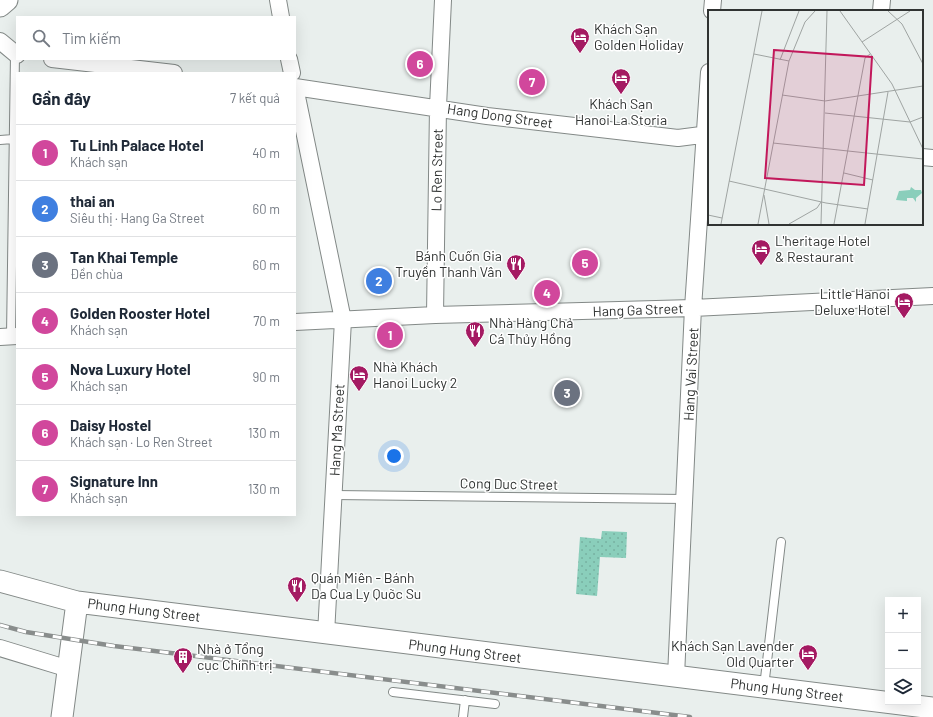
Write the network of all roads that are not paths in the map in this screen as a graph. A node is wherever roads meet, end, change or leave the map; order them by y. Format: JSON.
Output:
{"nodes":[{"id":1,"x":7,"y":0,"type":"edge"},
{"id":2,"x":278,"y":0,"type":"edge"},
{"id":3,"x":443,"y":0,"type":"edge"},
{"id":4,"x":713,"y":0,"type":"edge"},
{"id":5,"x":882,"y":0,"type":"edge"},
{"id":6,"x":0,"y":6,"type":"edge"},
{"id":7,"x":712,"y":10,"type":"edge"},
{"id":8,"x":881,"y":10,"type":"edge"},
{"id":9,"x":281,"y":16,"type":"edge"},
{"id":10,"x":0,"y":41,"type":"edge"},
{"id":11,"x":16,"y":55,"type":"edge"},
{"id":12,"x":61,"y":60,"type":"edge"},
{"id":13,"x":289,"y":60,"type":"edge"},
{"id":14,"x":165,"y":72,"type":"edge"},
{"id":15,"x":292,"y":72,"type":"edge"},
{"id":16,"x":296,"y":87,"type":"edge"},
{"id":17,"x":296,"y":92,"type":"edge"},
{"id":18,"x":708,"y":103,"type":"edge"},
{"id":19,"x":438,"y":107,"type":"junction"},
{"id":20,"x":707,"y":134,"type":"edge"},
{"id":21,"x":13,"y":139,"type":"junction"},
{"id":22,"x":0,"y":140,"type":"edge"},
{"id":23,"x":923,"y":157,"type":"edge"},
{"id":24,"x":933,"y":158,"type":"edge"},
{"id":25,"x":933,"y":296,"type":"edge"},
{"id":26,"x":694,"y":308,"type":"junction"},
{"id":27,"x":435,"y":315,"type":"junction"},
{"id":28,"x":343,"y":320,"type":"junction"},
{"id":29,"x":296,"y":322,"type":"edge"},
{"id":30,"x":9,"y":336,"type":"edge"},
{"id":31,"x":334,"y":495,"type":"junction"},
{"id":32,"x":685,"y":499,"type":"junction"},
{"id":33,"x":781,"y":542,"type":"dead end"},
{"id":34,"x":0,"y":581,"type":"edge"},
{"id":35,"x":77,"y":602,"type":"junction"},
{"id":36,"x":326,"y":634,"type":"junction"},
{"id":37,"x":0,"y":648,"type":"edge"},
{"id":38,"x":68,"y":669,"type":"junction"},
{"id":39,"x":676,"y":676,"type":"junction"},
{"id":40,"x":764,"y":687,"type":"junction"},
{"id":41,"x":394,"y":692,"type":"dead end"},
{"id":42,"x":465,"y":700,"type":"junction"},
{"id":43,"x":495,"y":704,"type":"dead end"},
{"id":44,"x":933,"y":708,"type":"edge"},
{"id":45,"x":62,"y":717,"type":"edge"},
{"id":46,"x":463,"y":717,"type":"edge"}],
"edges":[{"from":1,"to":6,"type":"street"},
{"from":2,"to":9,"type":"street"},
{"from":3,"to":19,"type":"street","name":"Lo Ren Street"},
{"from":4,"to":7,"type":"street"},
{"from":5,"to":8,"type":"street"},
{"from":10,"to":11,"type":"street"},
{"from":11,"to":21,"type":"lane"},
{"from":12,"to":14,"type":"street"},
{"from":13,"to":15,"type":"street"},
{"from":16,"to":19,"type":"street","name":"Hang Dong Street"},
{"from":17,"to":28,"type":"street","name":"Hang Ma Street"},
{"from":18,"to":20,"type":"street","name":"Hang Vai Street"},
{"from":19,"to":20,"type":"street","name":"Hang Dong Street"},
{"from":19,"to":27,"type":"street","name":"Lo Ren Street"},
{"from":20,"to":26,"type":"street","name":"Hang Vai Street"},
{"from":21,"to":22,"type":"lane"},
{"from":21,"to":30,"type":"lane"},
{"from":23,"to":24,"type":"street"},
{"from":25,"to":26,"type":"street","name":"Hang Ga Street"},
{"from":26,"to":27,"type":"street","name":"Hang Ga Street"},
{"from":26,"to":32,"type":"street","name":"Hang Vai Street"},
{"from":27,"to":28,"type":"street","name":"Hang Ga Street"},
{"from":28,"to":29,"type":"street","name":"Hang Ga Street"},
{"from":28,"to":31,"type":"street","name":"Hang Ma Street"},
{"from":31,"to":32,"type":"lane","name":"Cong Duc Street"},
{"from":31,"to":36,"type":"street","name":"Hang Ma Street"},
{"from":32,"to":39,"type":"street","name":"Hang Vai Street"},
{"from":33,"to":40,"type":"lane"},
{"from":34,"to":35,"type":"street","name":"Phung Hung Street"},
{"from":35,"to":36,"type":"street","name":"Phung Hung Street"},
{"from":35,"to":38,"type":"street"},
{"from":36,"to":39,"type":"street","name":"Phung Hung Street"},
{"from":37,"to":38,"type":"street"},
{"from":38,"to":45,"type":"street"},
{"from":39,"to":40,"type":"street","name":"Phung Hung Street"},
{"from":40,"to":44,"type":"street","name":"Phung Hung Street"},
{"from":41,"to":42,"type":"lane"},
{"from":42,"to":43,"type":"lane"},
{"from":42,"to":46,"type":"lane"}]}
